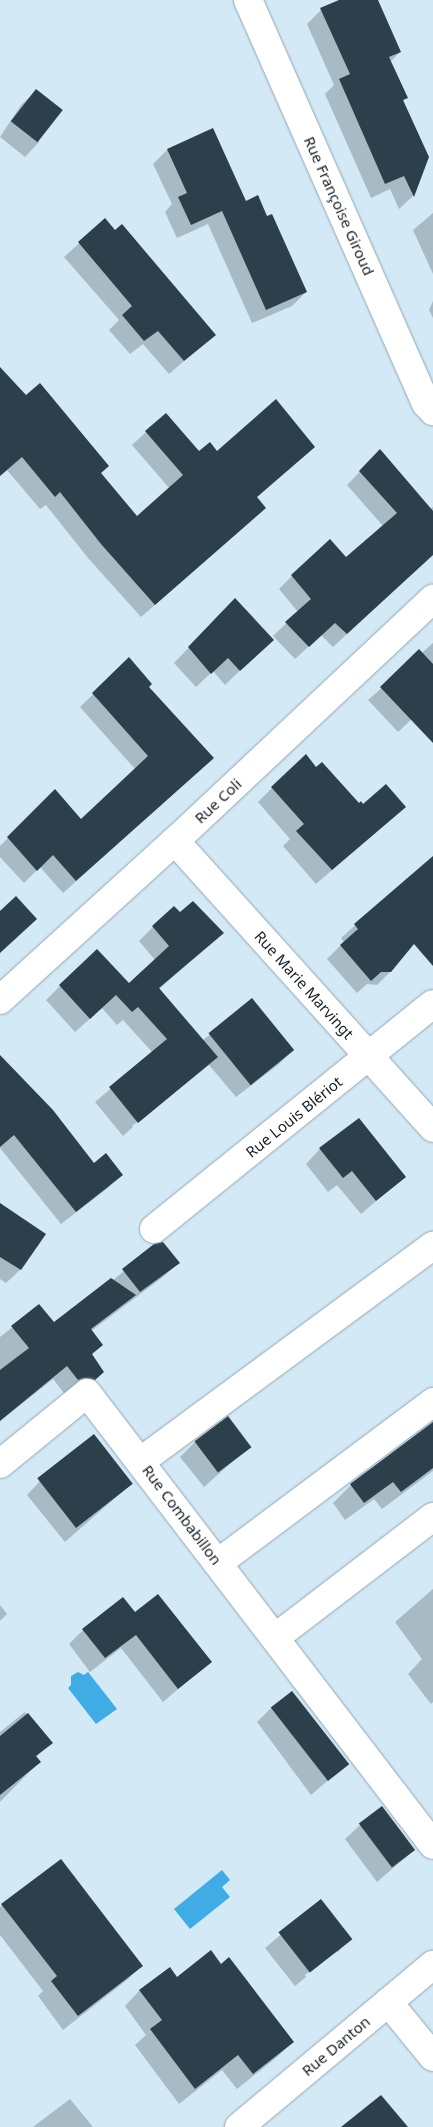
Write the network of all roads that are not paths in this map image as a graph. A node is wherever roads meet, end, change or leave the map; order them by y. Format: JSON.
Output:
{"nodes":[{"id":1,"x":248,"y":0,"type":"edge"},
{"id":2,"x":433,"y":411,"type":"edge"},
{"id":3,"x":433,"y":599,"type":"edge"},
{"id":4,"x":175,"y":841,"type":"junction"},
{"id":5,"x":0,"y":1000,"type":"edge"},
{"id":6,"x":433,"y":1004,"type":"edge"},
{"id":7,"x":369,"y":1058,"type":"junction"},
{"id":8,"x":433,"y":1128,"type":"edge"},
{"id":9,"x":154,"y":1229,"type":"dead end"},
{"id":10,"x":433,"y":1246,"type":"edge"},
{"id":11,"x":433,"y":1402,"type":"edge"},
{"id":12,"x":141,"y":1461,"type":"junction"},
{"id":13,"x":0,"y":1464,"type":"edge"},
{"id":14,"x":433,"y":1516,"type":"edge"},
{"id":15,"x":218,"y":1563,"type":"junction"},
{"id":16,"x":276,"y":1637,"type":"junction"},
{"id":17,"x":433,"y":1845,"type":"edge"},
{"id":18,"x":433,"y":1965,"type":"edge"},
{"id":19,"x":388,"y":2002,"type":"junction"},
{"id":20,"x":433,"y":2057,"type":"edge"},
{"id":21,"x":239,"y":2127,"type":"edge"}],
"edges":[{"from":1,"to":2,"type":"street","name":"Rue Françoise Giroud"},
{"from":3,"to":4,"type":"street","name":"Rue Coli"},
{"from":4,"to":5,"type":"street","name":"Rue Coli"},
{"from":4,"to":7,"type":"street","name":"Rue Marie Marvingt"},
{"from":6,"to":7,"type":"street","name":"Rue Louis Blériot"},
{"from":7,"to":8,"type":"street","name":"Rue Marie Marvingt"},
{"from":7,"to":9,"type":"street","name":"Rue Louis Blériot"},
{"from":10,"to":12,"type":"street"},
{"from":11,"to":15,"type":"street"},
{"from":12,"to":13,"type":"street","name":"Rue Combabillon"},
{"from":12,"to":15,"type":"street","name":"Rue Combabillon"},
{"from":14,"to":16,"type":"street"},
{"from":15,"to":16,"type":"street","name":"Rue Combabillon"},
{"from":16,"to":17,"type":"street","name":"Rue Combabillon"},
{"from":18,"to":19,"type":"street","name":"Rue Danton"},
{"from":19,"to":20,"type":"street"},
{"from":19,"to":21,"type":"street","name":"Rue Danton"}]}
